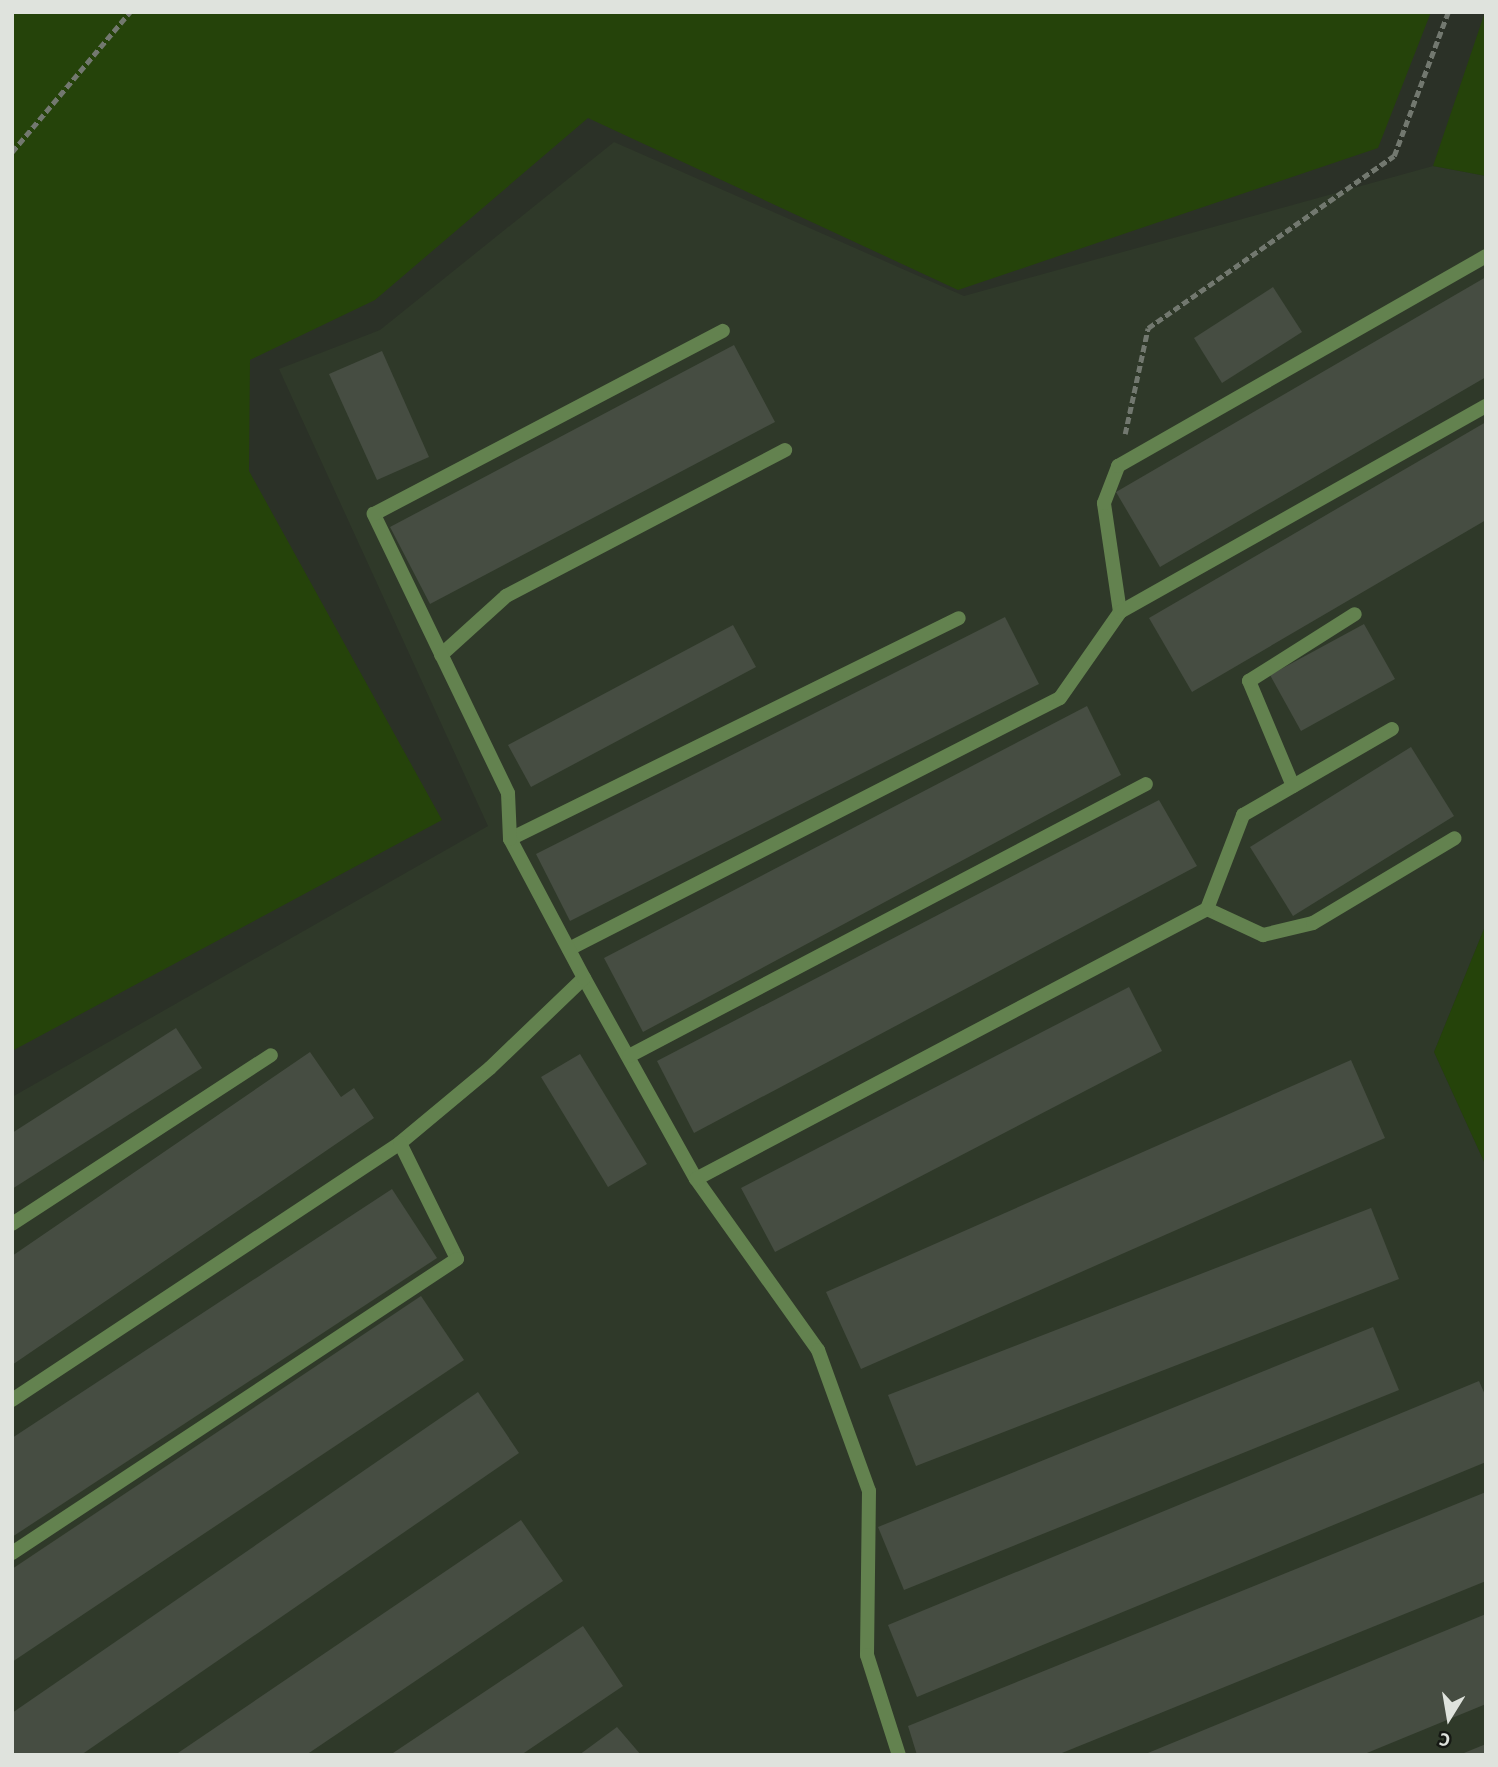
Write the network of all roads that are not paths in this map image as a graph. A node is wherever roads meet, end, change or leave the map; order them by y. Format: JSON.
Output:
{"nodes":[{"id":1,"x":1486,"y":256,"type":"edge"},
{"id":2,"x":723,"y":331,"type":"dead end"},
{"id":3,"x":1486,"y":406,"type":"edge"},
{"id":4,"x":785,"y":450,"type":"dead end"},
{"id":5,"x":1120,"y":612,"type":"junction"},
{"id":6,"x":1355,"y":614,"type":"dead end"},
{"id":7,"x":959,"y":618,"type":"dead end"},
{"id":8,"x":442,"y":655,"type":"junction"},
{"id":9,"x":1392,"y":729,"type":"dead end"},
{"id":10,"x":1146,"y":783,"type":"dead end"},
{"id":11,"x":1293,"y":786,"type":"junction"},
{"id":12,"x":1455,"y":838,"type":"dead end"},
{"id":13,"x":510,"y":839,"type":"junction"},
{"id":14,"x":1207,"y":909,"type":"junction"},
{"id":15,"x":569,"y":949,"type":"junction"},
{"id":16,"x":584,"y":978,"type":"junction"},
{"id":17,"x":271,"y":1055,"type":"dead end"},
{"id":18,"x":629,"y":1056,"type":"junction"},
{"id":19,"x":400,"y":1143,"type":"junction"},
{"id":20,"x":696,"y":1179,"type":"junction"},
{"id":21,"x":12,"y":1224,"type":"edge"},
{"id":22,"x":12,"y":1400,"type":"edge"},
{"id":23,"x":12,"y":1553,"type":"edge"},
{"id":24,"x":899,"y":1755,"type":"edge"}],
"edges":[{"from":1,"to":5,"type":"lane"},
{"from":2,"to":8,"type":"lane"},
{"from":3,"to":5,"type":"lane"},
{"from":4,"to":8,"type":"lane"},
{"from":5,"to":15,"type":"lane"},
{"from":6,"to":11,"type":"lane"},
{"from":7,"to":13,"type":"lane"},
{"from":8,"to":13,"type":"lane"},
{"from":9,"to":11,"type":"lane"},
{"from":10,"to":18,"type":"lane"},
{"from":11,"to":14,"type":"lane"},
{"from":12,"to":14,"type":"lane"},
{"from":13,"to":15,"type":"lane"},
{"from":14,"to":20,"type":"lane"},
{"from":15,"to":16,"type":"lane"},
{"from":16,"to":18,"type":"lane"},
{"from":16,"to":19,"type":"lane"},
{"from":17,"to":21,"type":"lane"},
{"from":18,"to":20,"type":"lane"},
{"from":19,"to":22,"type":"lane"},
{"from":19,"to":23,"type":"lane"},
{"from":20,"to":24,"type":"lane"}]}
